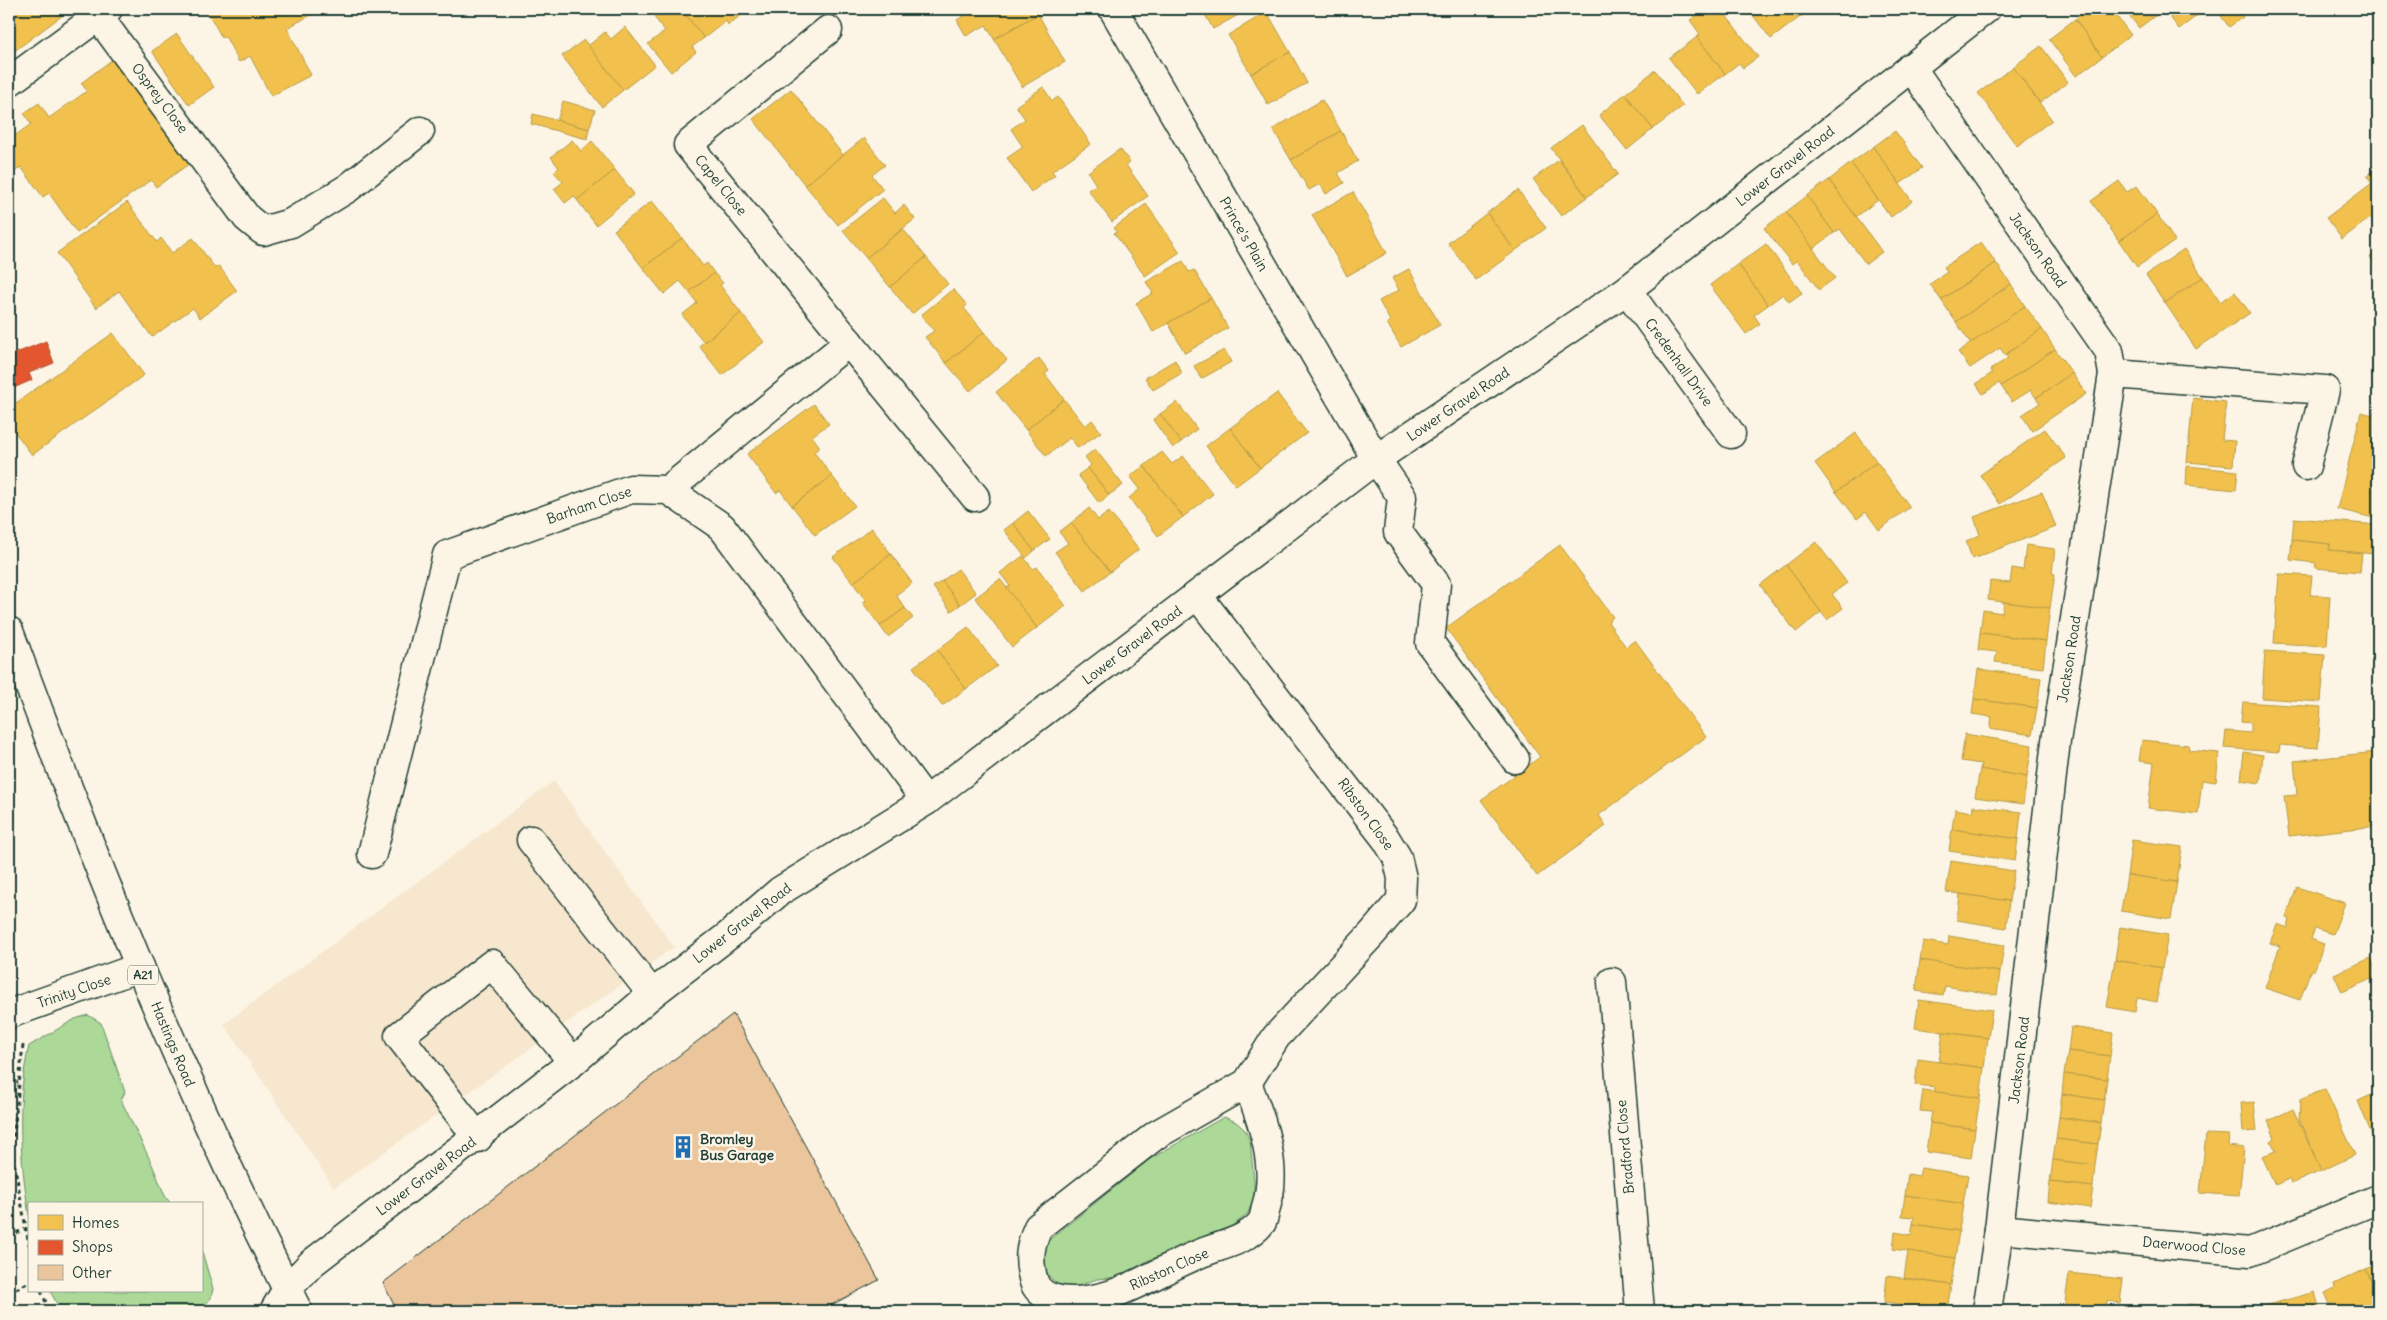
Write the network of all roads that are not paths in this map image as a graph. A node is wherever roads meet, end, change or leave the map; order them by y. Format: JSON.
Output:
{"nodes":[{"id":1,"x":1113,"y":9,"type":"edge"},
{"id":2,"x":1986,"y":9,"type":"edge"},
{"id":3,"x":104,"y":12,"type":"edge"},
{"id":4,"x":828,"y":30,"type":"dead end"},
{"id":5,"x":1911,"y":67,"type":"junction"},
{"id":6,"x":9,"y":82,"type":"edge"},
{"id":7,"x":420,"y":131,"type":"dead end"},
{"id":8,"x":1627,"y":290,"type":"junction"},
{"id":9,"x":849,"y":342,"type":"junction"},
{"id":10,"x":2113,"y":374,"type":"junction"},
{"id":11,"x":1732,"y":434,"type":"dead end"},
{"id":12,"x":1376,"y":459,"type":"junction"},
{"id":13,"x":2306,"y":466,"type":"dead end"},
{"id":14,"x":668,"y":490,"type":"junction"},
{"id":15,"x":975,"y":497,"type":"dead end"},
{"id":16,"x":1198,"y":596,"type":"junction"},
{"id":17,"x":9,"y":631,"type":"edge"},
{"id":18,"x":1515,"y":759,"type":"dead end"},
{"id":19,"x":926,"y":801,"type":"junction"},
{"id":20,"x":531,"y":840,"type":"dead end"},
{"id":21,"x":372,"y":854,"type":"dead end"},
{"id":22,"x":140,"y":968,"type":"junction"},
{"id":23,"x":1612,"y":982,"type":"dead end"},
{"id":24,"x":652,"y":994,"type":"junction"},
{"id":25,"x":19,"y":1011,"type":"edge"},
{"id":26,"x":573,"y":1062,"type":"junction"},
{"id":27,"x":1247,"y":1083,"type":"junction"},
{"id":28,"x":478,"y":1138,"type":"junction"},
{"id":29,"x":2378,"y":1199,"type":"edge"},
{"id":30,"x":1999,"y":1229,"type":"junction"},
{"id":31,"x":286,"y":1304,"type":"edge"},
{"id":32,"x":1640,"y":1311,"type":"edge"},
{"id":33,"x":1987,"y":1311,"type":"edge"}],
"edges":[{"from":1,"to":12,"type":"street","name":"Prince's Plain"},
{"from":2,"to":5,"type":"street","name":"Lower Gravel Road"},
{"from":3,"to":6,"type":"street"},
{"from":3,"to":7,"type":"street","name":"Osprey Close"},
{"from":4,"to":9,"type":"street","name":"Capel Close"},
{"from":5,"to":8,"type":"street","name":"Lower Gravel Road"},
{"from":5,"to":10,"type":"street","name":"Jackson Road"},
{"from":8,"to":11,"type":"street","name":"Credenhall Drive"},
{"from":8,"to":12,"type":"street","name":"Lower Gravel Road"},
{"from":9,"to":14,"type":"street"},
{"from":9,"to":15,"type":"street","name":"Capel Close"},
{"from":10,"to":13,"type":"street"},
{"from":10,"to":30,"type":"street","name":"Jackson Road"},
{"from":12,"to":16,"type":"street","name":"Lower Gravel Road"},
{"from":12,"to":18,"type":"street","name":"Prince's Plain"},
{"from":14,"to":19,"type":"street"},
{"from":14,"to":21,"type":"street","name":"Barham Close"},
{"from":16,"to":19,"type":"street","name":"Lower Gravel Road"},
{"from":16,"to":27,"type":"street","name":"Ribston Close"},
{"from":17,"to":22,"type":"street","name":"Hastings Road","number":"A21"},
{"from":19,"to":24,"type":"street","name":"Lower Gravel Road"},
{"from":20,"to":24,"type":"street"},
{"from":22,"to":25,"type":"street","name":"Trinity Close"},
{"from":22,"to":31,"type":"street","name":"Hastings Road","number":"A21"},
{"from":23,"to":32,"type":"street","name":"Bradford Close"},
{"from":24,"to":26,"type":"street","name":"Lower Gravel Road"},
{"from":26,"to":28,"type":"street","name":"Lower Gravel Road"},
{"from":26,"to":28,"type":"street"},
{"from":27,"to":27,"type":"street","name":"Ribston Close"},
{"from":28,"to":31,"type":"street","name":"Lower Gravel Road"},
{"from":29,"to":30,"type":"street","name":"Daerwood Close"},
{"from":30,"to":33,"type":"street","name":"Jackson Road"}]}
